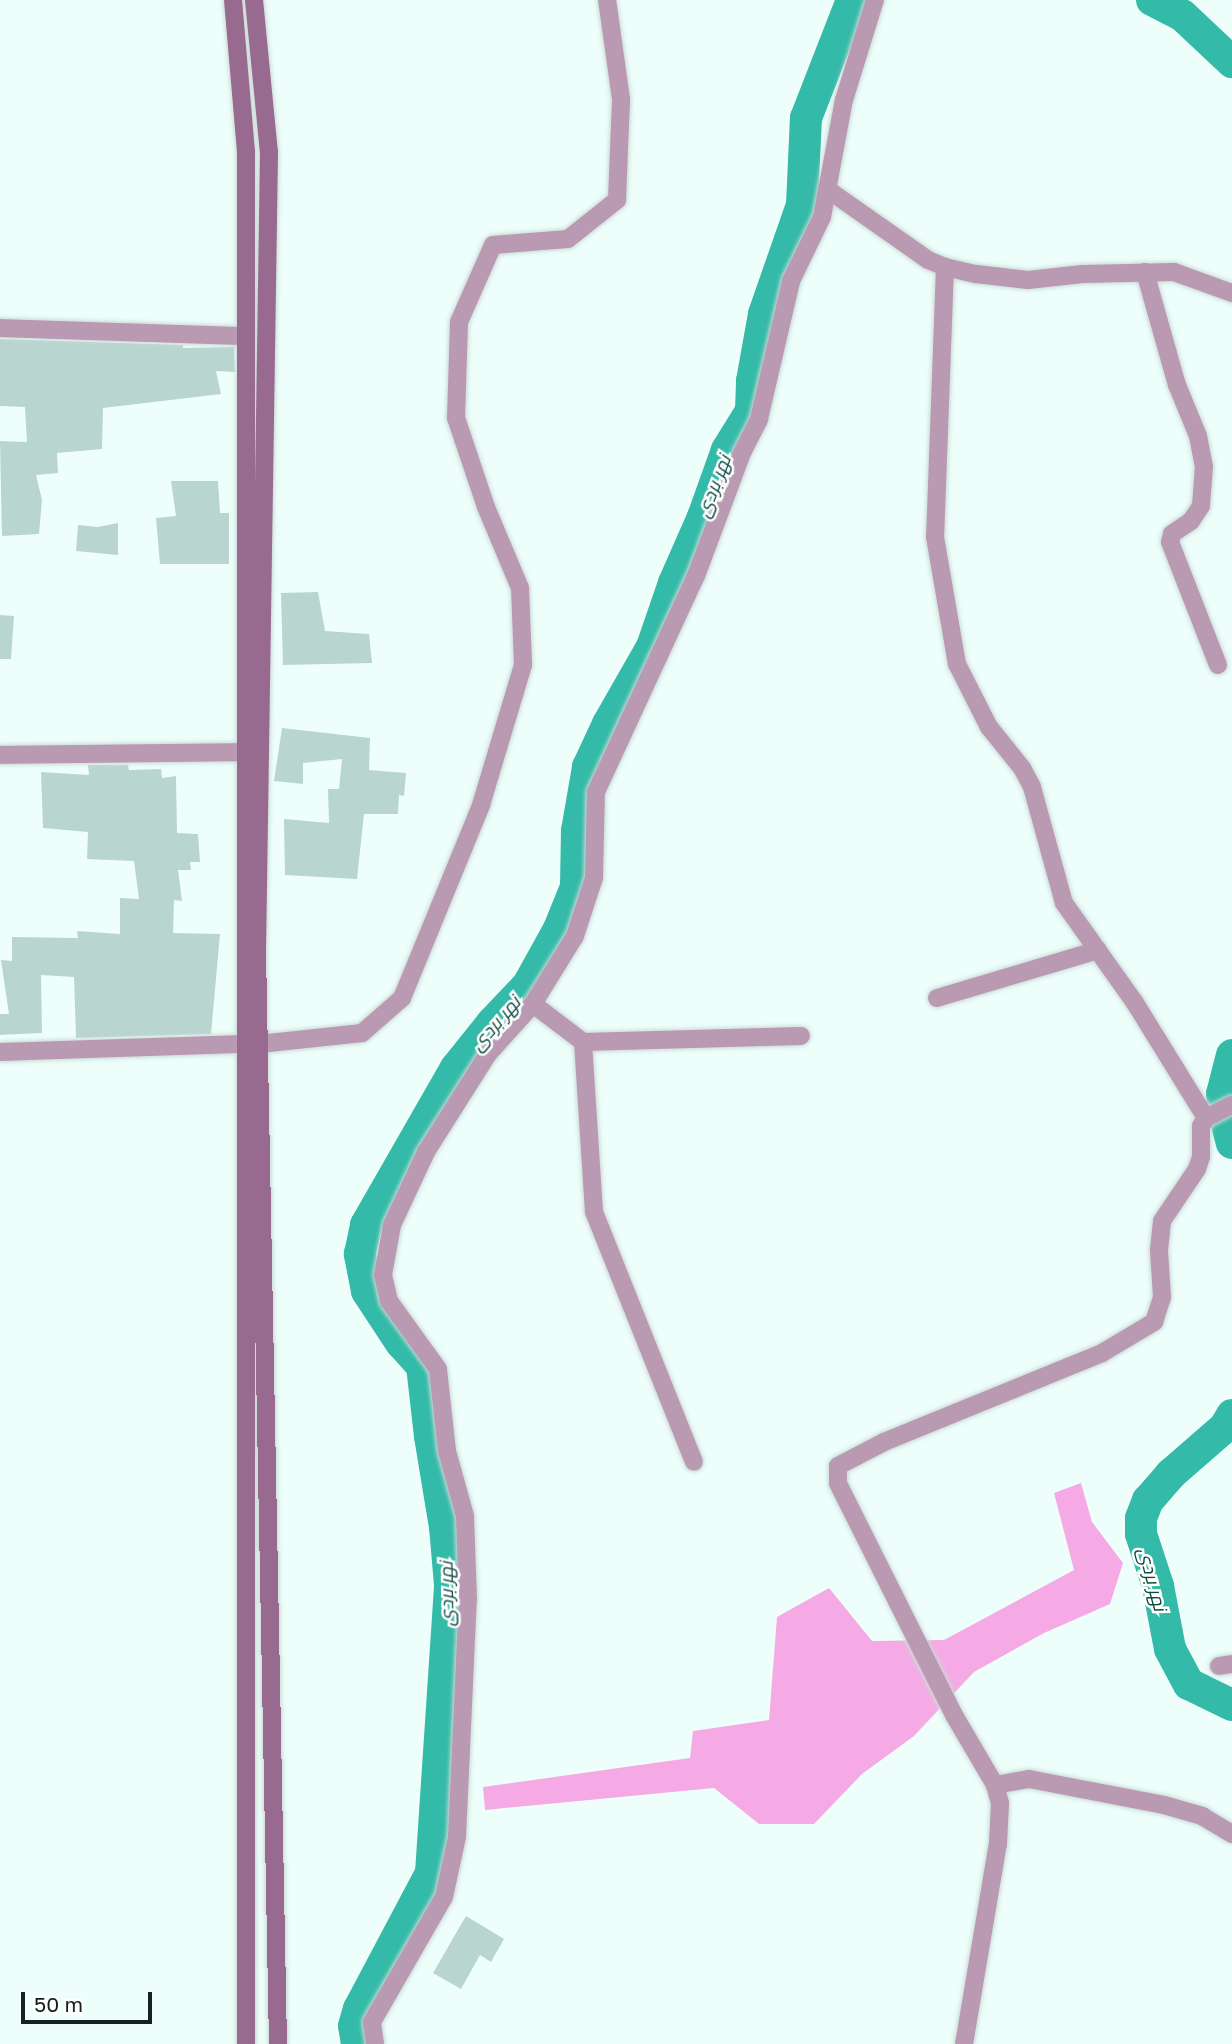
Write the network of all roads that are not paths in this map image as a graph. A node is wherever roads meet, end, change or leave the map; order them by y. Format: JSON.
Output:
{"nodes":[{"id":1,"x":233,"y":0,"type":"edge"},
{"id":2,"x":254,"y":0,"type":"edge"},
{"id":3,"x":607,"y":0,"type":"edge"},
{"id":4,"x":875,"y":0,"type":"edge"},
{"id":5,"x":827,"y":189,"type":"junction"},
{"id":6,"x":945,"y":267,"type":"junction"},
{"id":7,"x":1144,"y":272,"type":"junction"},
{"id":8,"x":1232,"y":293,"type":"edge"},
{"id":9,"x":0,"y":328,"type":"edge"},
{"id":10,"x":246,"y":336,"type":"junction"},
{"id":11,"x":1218,"y":665,"type":"dead end"},
{"id":12,"x":244,"y":752,"type":"junction"},
{"id":13,"x":0,"y":755,"type":"edge"},
{"id":14,"x":1098,"y":950,"type":"junction"},
{"id":15,"x":937,"y":998,"type":"dead end"},
{"id":16,"x":533,"y":1004,"type":"junction"},
{"id":17,"x":801,"y":1036,"type":"dead end"},
{"id":18,"x":583,"y":1042,"type":"junction"},
{"id":19,"x":252,"y":1044,"type":"junction"},
{"id":20,"x":0,"y":1052,"type":"edge"},
{"id":21,"x":1232,"y":1105,"type":"edge"},
{"id":22,"x":1209,"y":1116,"type":"junction"},
{"id":23,"x":694,"y":1462,"type":"dead end"},
{"id":24,"x":995,"y":1785,"type":"junction"},
{"id":25,"x":1232,"y":1834,"type":"edge"},
{"id":26,"x":246,"y":2044,"type":"edge"},
{"id":27,"x":278,"y":2044,"type":"edge"},
{"id":28,"x":375,"y":2044,"type":"edge"},
{"id":29,"x":964,"y":2044,"type":"edge"}],
"edges":[{"from":1,"to":10,"type":"main road"},
{"from":2,"to":19,"type":"main road"},
{"from":3,"to":19,"type":"street"},
{"from":4,"to":5,"type":"street"},
{"from":5,"to":6,"type":"street"},
{"from":5,"to":16,"type":"street"},
{"from":6,"to":7,"type":"street"},
{"from":6,"to":14,"type":"street"},
{"from":7,"to":8,"type":"street"},
{"from":7,"to":11,"type":"street"},
{"from":9,"to":10,"type":"street"},
{"from":10,"to":12,"type":"main road"},
{"from":12,"to":13,"type":"street"},
{"from":12,"to":19,"type":"main road"},
{"from":14,"to":15,"type":"street"},
{"from":14,"to":22,"type":"street"},
{"from":16,"to":18,"type":"street"},
{"from":16,"to":28,"type":"street"},
{"from":17,"to":18,"type":"street"},
{"from":18,"to":23,"type":"street"},
{"from":19,"to":20,"type":"street"},
{"from":19,"to":26,"type":"main road"},
{"from":19,"to":27,"type":"main road"},
{"from":21,"to":22,"type":"street"},
{"from":22,"to":24,"type":"street"},
{"from":24,"to":25,"type":"street"},
{"from":24,"to":29,"type":"street"}]}
